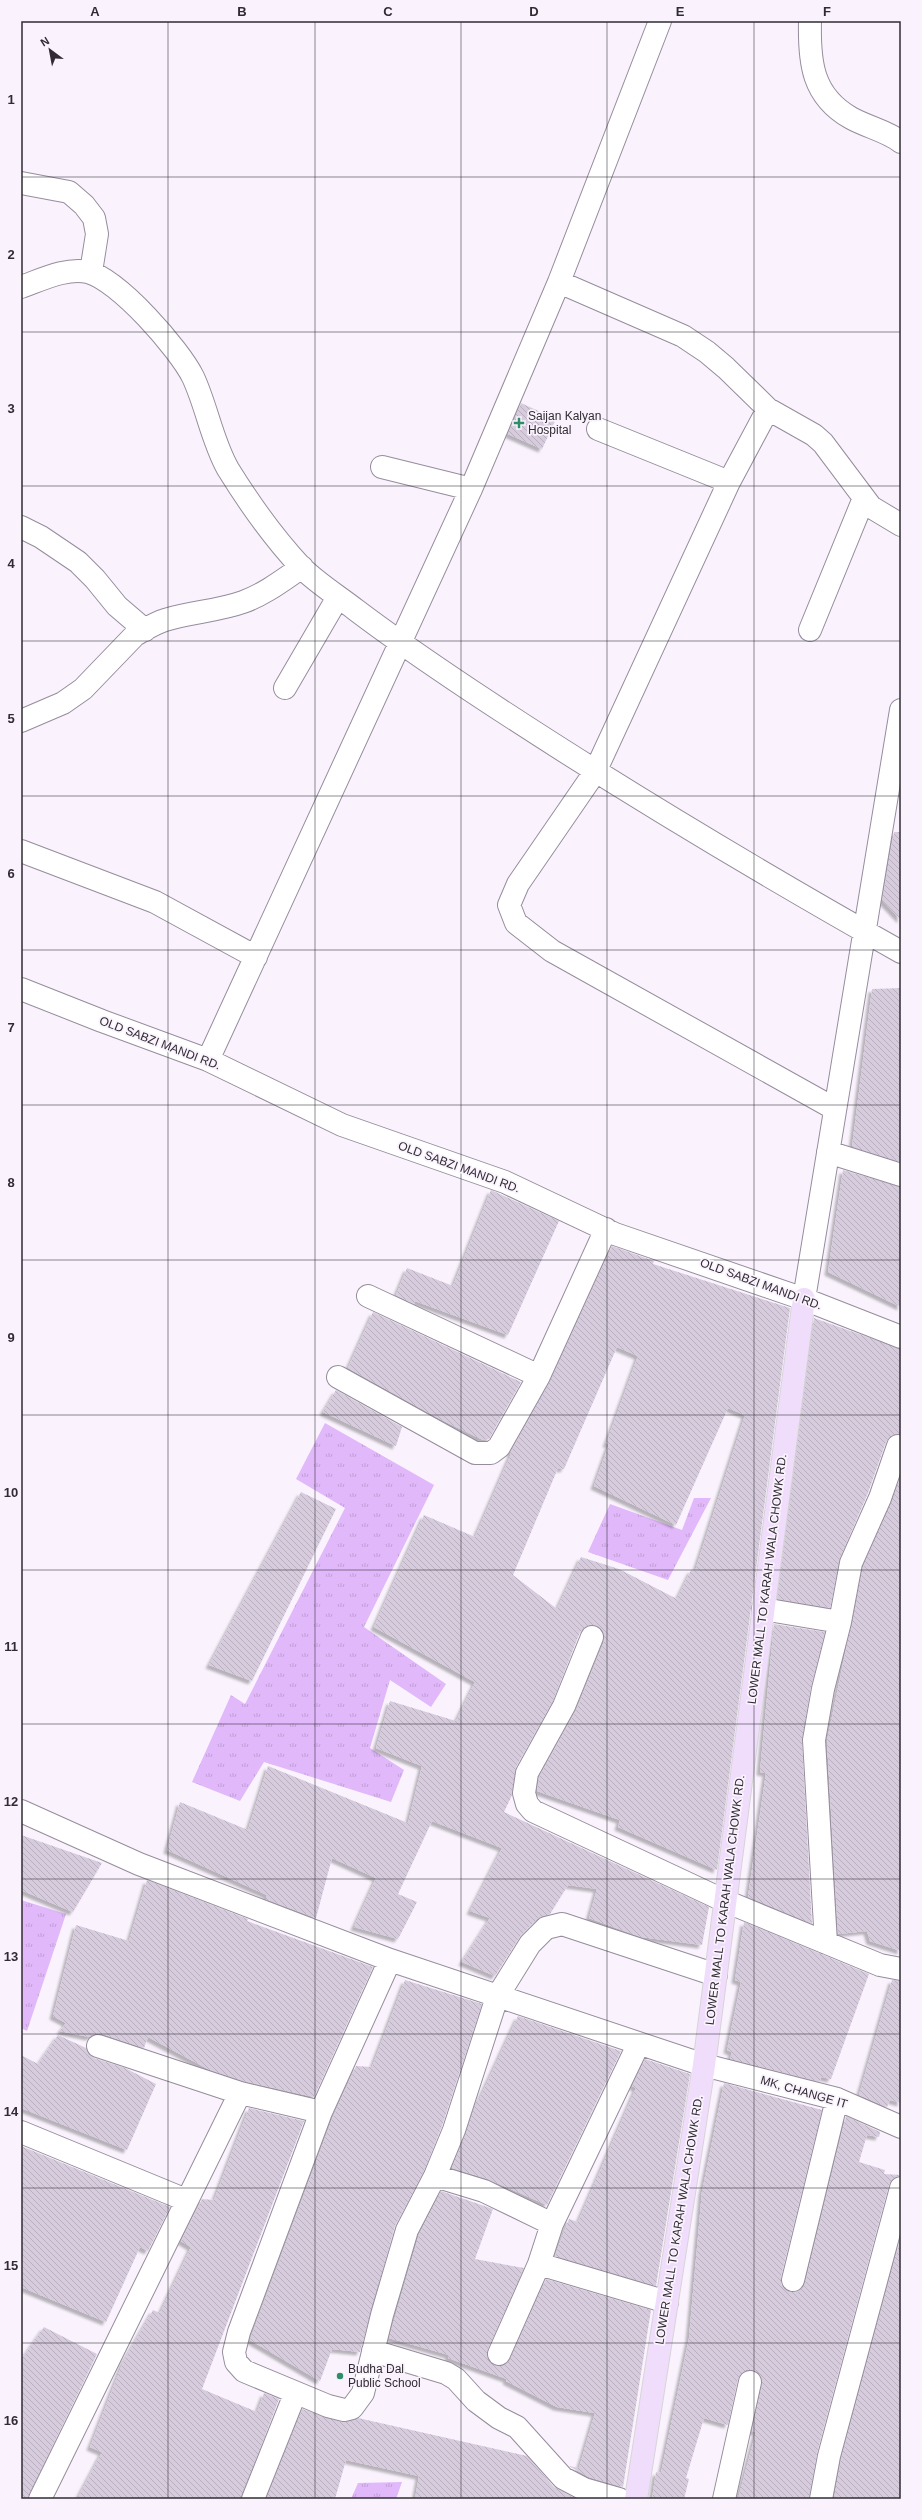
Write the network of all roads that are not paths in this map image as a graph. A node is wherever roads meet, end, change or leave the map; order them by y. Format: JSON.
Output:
{"nodes":[{"id":1,"x":660,"y":21,"type":"edge"},
{"id":2,"x":810,"y":21,"type":"edge"},
{"id":3,"x":901,"y":142,"type":"edge"},
{"id":4,"x":21,"y":182,"type":"edge"},
{"id":5,"x":91,"y":272,"type":"junction"},
{"id":6,"x":559,"y":282,"type":"junction"},
{"id":7,"x":21,"y":287,"type":"edge"},
{"id":8,"x":768,"y":409,"type":"junction"},
{"id":9,"x":598,"y":429,"type":"dead end"},
{"id":10,"x":382,"y":467,"type":"dead end"},
{"id":11,"x":729,"y":482,"type":"junction"},
{"id":12,"x":471,"y":489,"type":"junction"},
{"id":13,"x":864,"y":498,"type":"junction"},
{"id":14,"x":901,"y":525,"type":"edge"},
{"id":15,"x":21,"y":527,"type":"edge"},
{"id":16,"x":302,"y":568,"type":"junction"},
{"id":17,"x":338,"y":596,"type":"junction"},
{"id":18,"x":145,"y":630,"type":"junction"},
{"id":19,"x":810,"y":630,"type":"dead end"},
{"id":20,"x":401,"y":644,"type":"junction"},
{"id":21,"x":285,"y":688,"type":"dead end"},
{"id":22,"x":901,"y":710,"type":"edge"},
{"id":23,"x":21,"y":721,"type":"edge"},
{"id":24,"x":595,"y":772,"type":"junction"},
{"id":25,"x":21,"y":851,"type":"edge"},
{"id":26,"x":865,"y":931,"type":"junction"},
{"id":27,"x":901,"y":952,"type":"edge"},
{"id":28,"x":256,"y":957,"type":"junction"},
{"id":29,"x":21,"y":988,"type":"edge"},
{"id":30,"x":208,"y":1060,"type":"junction"},
{"id":31,"x":835,"y":1109,"type":"junction"},
{"id":32,"x":828,"y":1152,"type":"junction"},
{"id":33,"x":901,"y":1175,"type":"edge"},
{"id":34,"x":606,"y":1229,"type":"junction"},
{"id":35,"x":368,"y":1296,"type":"dead end"},
{"id":36,"x":804,"y":1299,"type":"junction"},
{"id":37,"x":901,"y":1337,"type":"edge"},
{"id":38,"x":539,"y":1376,"type":"junction"},
{"id":39,"x":338,"y":1377,"type":"dead end"},
{"id":40,"x":898,"y":1446,"type":"dead end"},
{"id":41,"x":763,"y":1609,"type":"junction"},
{"id":42,"x":840,"y":1622,"type":"junction"},
{"id":43,"x":592,"y":1637,"type":"dead end"},
{"id":44,"x":21,"y":1811,"type":"edge"},
{"id":45,"x":725,"y":1901,"type":"junction"},
{"id":46,"x":826,"y":1943,"type":"junction"},
{"id":47,"x":390,"y":1960,"type":"junction"},
{"id":48,"x":901,"y":1969,"type":"edge"},
{"id":49,"x":716,"y":1975,"type":"junction"},
{"id":50,"x":497,"y":1996,"type":"junction"},
{"id":51,"x":638,"y":2045,"type":"junction"},
{"id":52,"x":98,"y":2046,"type":"dead end"},
{"id":53,"x":704,"y":2065,"type":"junction"},
{"id":54,"x":240,"y":2094,"type":"junction"},
{"id":55,"x":837,"y":2099,"type":"junction"},
{"id":56,"x":321,"y":2112,"type":"junction"},
{"id":57,"x":901,"y":2126,"type":"edge"},
{"id":58,"x":21,"y":2132,"type":"edge"},
{"id":59,"x":435,"y":2176,"type":"junction"},
{"id":60,"x":901,"y":2188,"type":"edge"},
{"id":61,"x":186,"y":2200,"type":"junction"},
{"id":62,"x":552,"y":2224,"type":"junction"},
{"id":63,"x":539,"y":2264,"type":"junction"},
{"id":64,"x":793,"y":2280,"type":"dead end"},
{"id":65,"x":666,"y":2302,"type":"junction"},
{"id":66,"x":373,"y":2351,"type":"junction"},
{"id":67,"x":499,"y":2354,"type":"dead end"},
{"id":68,"x":750,"y":2382,"type":"dead end"},
{"id":69,"x":295,"y":2394,"type":"junction"},
{"id":70,"x":40,"y":2499,"type":"edge"},
{"id":71,"x":253,"y":2499,"type":"edge"},
{"id":72,"x":619,"y":2499,"type":"edge"},
{"id":73,"x":636,"y":2499,"type":"edge"},
{"id":74,"x":724,"y":2499,"type":"edge"},
{"id":75,"x":821,"y":2499,"type":"edge"}],
"edges":[{"from":1,"to":6,"type":"street"},
{"from":2,"to":3,"type":"street"},
{"from":4,"to":5,"type":"street"},
{"from":5,"to":7,"type":"street"},
{"from":5,"to":16,"type":"street"},
{"from":6,"to":8,"type":"street"},
{"from":6,"to":12,"type":"street"},
{"from":8,"to":11,"type":"street"},
{"from":8,"to":13,"type":"street"},
{"from":9,"to":11,"type":"street"},
{"from":10,"to":12,"type":"street"},
{"from":11,"to":24,"type":"street"},
{"from":12,"to":20,"type":"street"},
{"from":13,"to":14,"type":"street"},
{"from":13,"to":19,"type":"street"},
{"from":15,"to":18,"type":"street"},
{"from":16,"to":17,"type":"street"},
{"from":16,"to":18,"type":"street"},
{"from":17,"to":20,"type":"street"},
{"from":17,"to":21,"type":"street"},
{"from":18,"to":23,"type":"street"},
{"from":20,"to":24,"type":"street"},
{"from":20,"to":28,"type":"street"},
{"from":22,"to":26,"type":"street"},
{"from":24,"to":26,"type":"street"},
{"from":24,"to":31,"type":"street"},
{"from":25,"to":28,"type":"street"},
{"from":26,"to":27,"type":"street"},
{"from":26,"to":31,"type":"street"},
{"from":28,"to":30,"type":"street"},
{"from":29,"to":30,"type":"street","name":"OLD SABZI MANDI RD."},
{"from":30,"to":34,"type":"street","name":"OLD SABZI MANDI RD."},
{"from":31,"to":32,"type":"street"},
{"from":32,"to":33,"type":"street"},
{"from":32,"to":36,"type":"street"},
{"from":34,"to":36,"type":"street","name":"OLD SABZI MANDI RD."},
{"from":34,"to":38,"type":"street"},
{"from":35,"to":38,"type":"street"},
{"from":36,"to":37,"type":"street","name":"OLD SABZI MANDI RD."},
{"from":36,"to":41,"type":"main road","name":"LOWER MALL TO KARAH WALA CHOWK RD."},
{"from":38,"to":39,"type":"street"},
{"from":40,"to":42,"type":"street"},
{"from":41,"to":42,"type":"street"},
{"from":41,"to":45,"type":"main road","name":"LOWER MALL TO KARAH WALA CHOWK RD."},
{"from":42,"to":46,"type":"street"},
{"from":43,"to":45,"type":"street"},
{"from":44,"to":47,"type":"street","name":"MK, CHANGE IT"},
{"from":45,"to":46,"type":"street"},
{"from":45,"to":49,"type":"main road","name":"LOWER MALL TO KARAH WALA CHOWK RD."},
{"from":46,"to":48,"type":"street"},
{"from":47,"to":50,"type":"street","name":"MK, CHANGE IT"},
{"from":47,"to":56,"type":"street"},
{"from":49,"to":50,"type":"street"},
{"from":49,"to":53,"type":"main road","name":"LOWER MALL TO KARAH WALA CHOWK RD."},
{"from":50,"to":51,"type":"street","name":"MK, CHANGE IT"},
{"from":50,"to":59,"type":"street"},
{"from":51,"to":53,"type":"street","name":"MK, CHANGE IT"},
{"from":51,"to":62,"type":"street"},
{"from":52,"to":54,"type":"street"},
{"from":53,"to":55,"type":"street","name":"MK, CHANGE IT"},
{"from":53,"to":65,"type":"main road","name":"LOWER MALL TO KARAH WALA CHOWK RD."},
{"from":54,"to":56,"type":"street"},
{"from":54,"to":61,"type":"street"},
{"from":55,"to":57,"type":"street","name":"MK, CHANGE IT"},
{"from":55,"to":64,"type":"street"},
{"from":56,"to":69,"type":"street"},
{"from":58,"to":61,"type":"street"},
{"from":59,"to":62,"type":"street"},
{"from":59,"to":66,"type":"street"},
{"from":60,"to":75,"type":"street"},
{"from":61,"to":70,"type":"street"},
{"from":62,"to":63,"type":"street"},
{"from":63,"to":65,"type":"street"},
{"from":63,"to":67,"type":"street"},
{"from":65,"to":73,"type":"main road","name":"LOWER MALL TO KARAH WALA CHOWK RD."},
{"from":66,"to":69,"type":"street"},
{"from":66,"to":72,"type":"street"},
{"from":68,"to":74,"type":"street"},
{"from":69,"to":71,"type":"street"}]}
